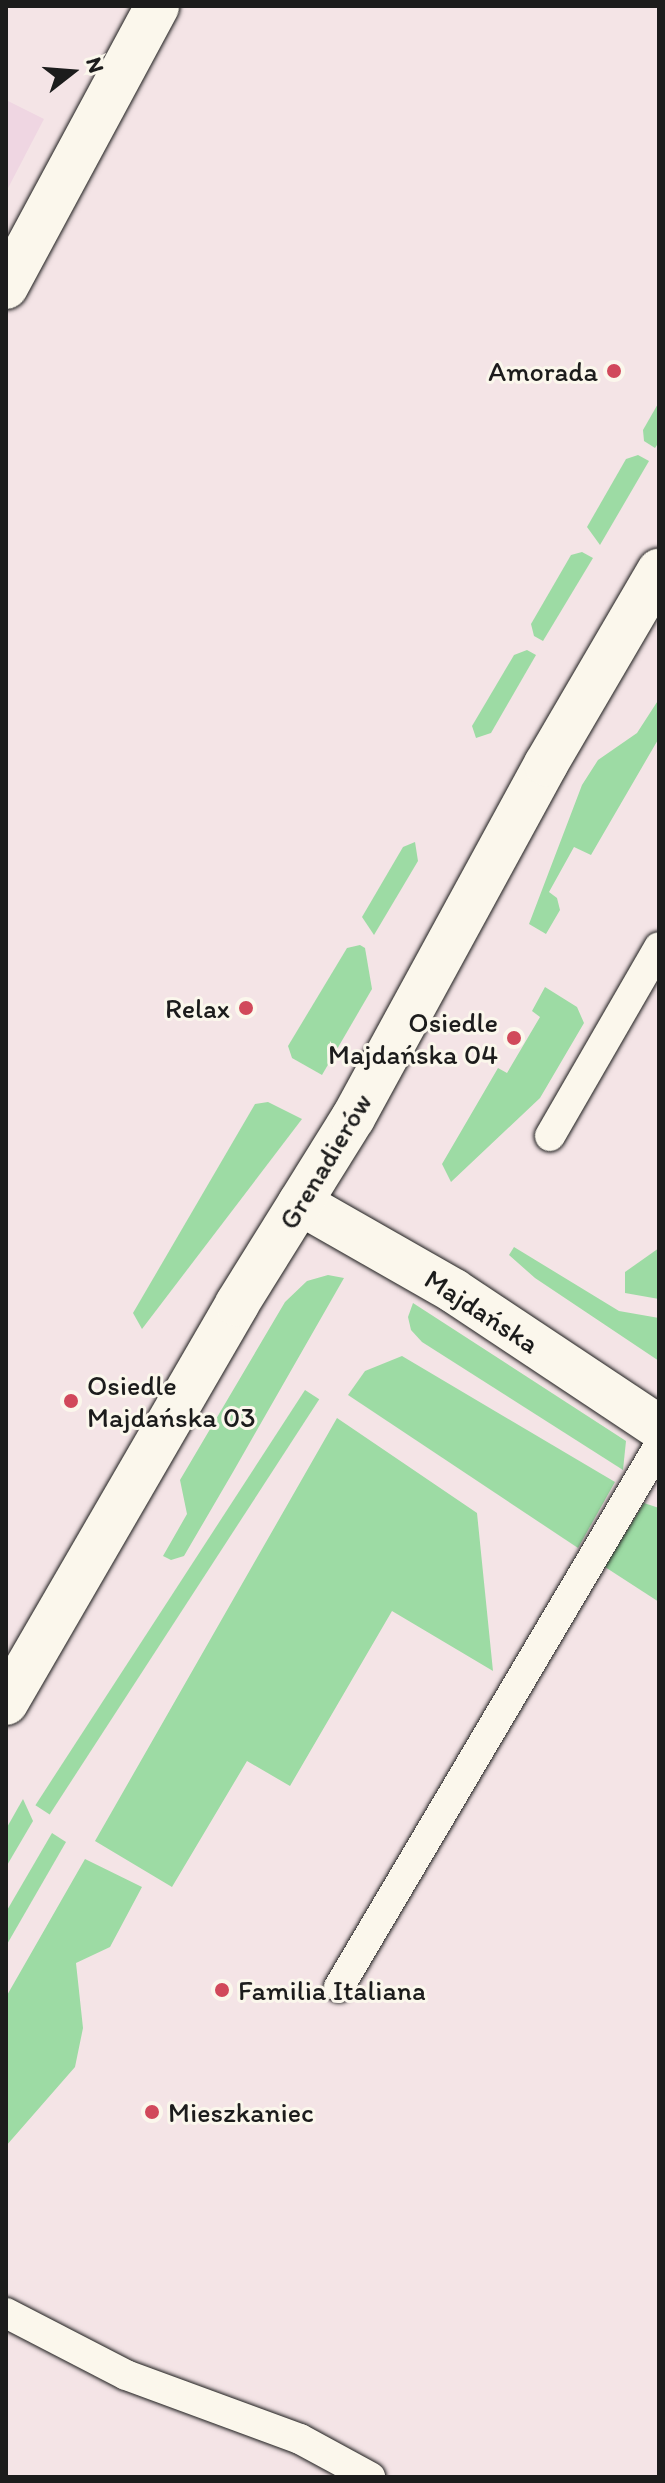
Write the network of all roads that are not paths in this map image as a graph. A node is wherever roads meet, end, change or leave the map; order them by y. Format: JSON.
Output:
{"nodes":[{"id":1,"x":157,"y":6,"type":"edge"},
{"id":2,"x":6,"y":287,"type":"edge"},
{"id":3,"x":659,"y":571,"type":"edge"},
{"id":4,"x":659,"y":947,"type":"edge"},
{"id":5,"x":550,"y":1136,"type":"dead end"},
{"id":6,"x":300,"y":1203,"type":"junction"},
{"id":7,"x":659,"y":1427,"type":"edge"},
{"id":8,"x":659,"y":1446,"type":"edge"},
{"id":9,"x":6,"y":1703,"type":"edge"},
{"id":10,"x":339,"y":1987,"type":"dead end"},
{"id":11,"x":6,"y":2313,"type":"edge"},
{"id":12,"x":370,"y":2477,"type":"edge"}],
"edges":[{"from":1,"to":2,"type":"street"},
{"from":3,"to":6,"type":"street","name":"Grenadierów"},
{"from":4,"to":5,"type":"lane"},
{"from":6,"to":7,"type":"street","name":"Majdańska"},
{"from":6,"to":9,"type":"street","name":"Grenadierów"},
{"from":8,"to":10,"type":"lane"},
{"from":11,"to":12,"type":"lane"}]}
